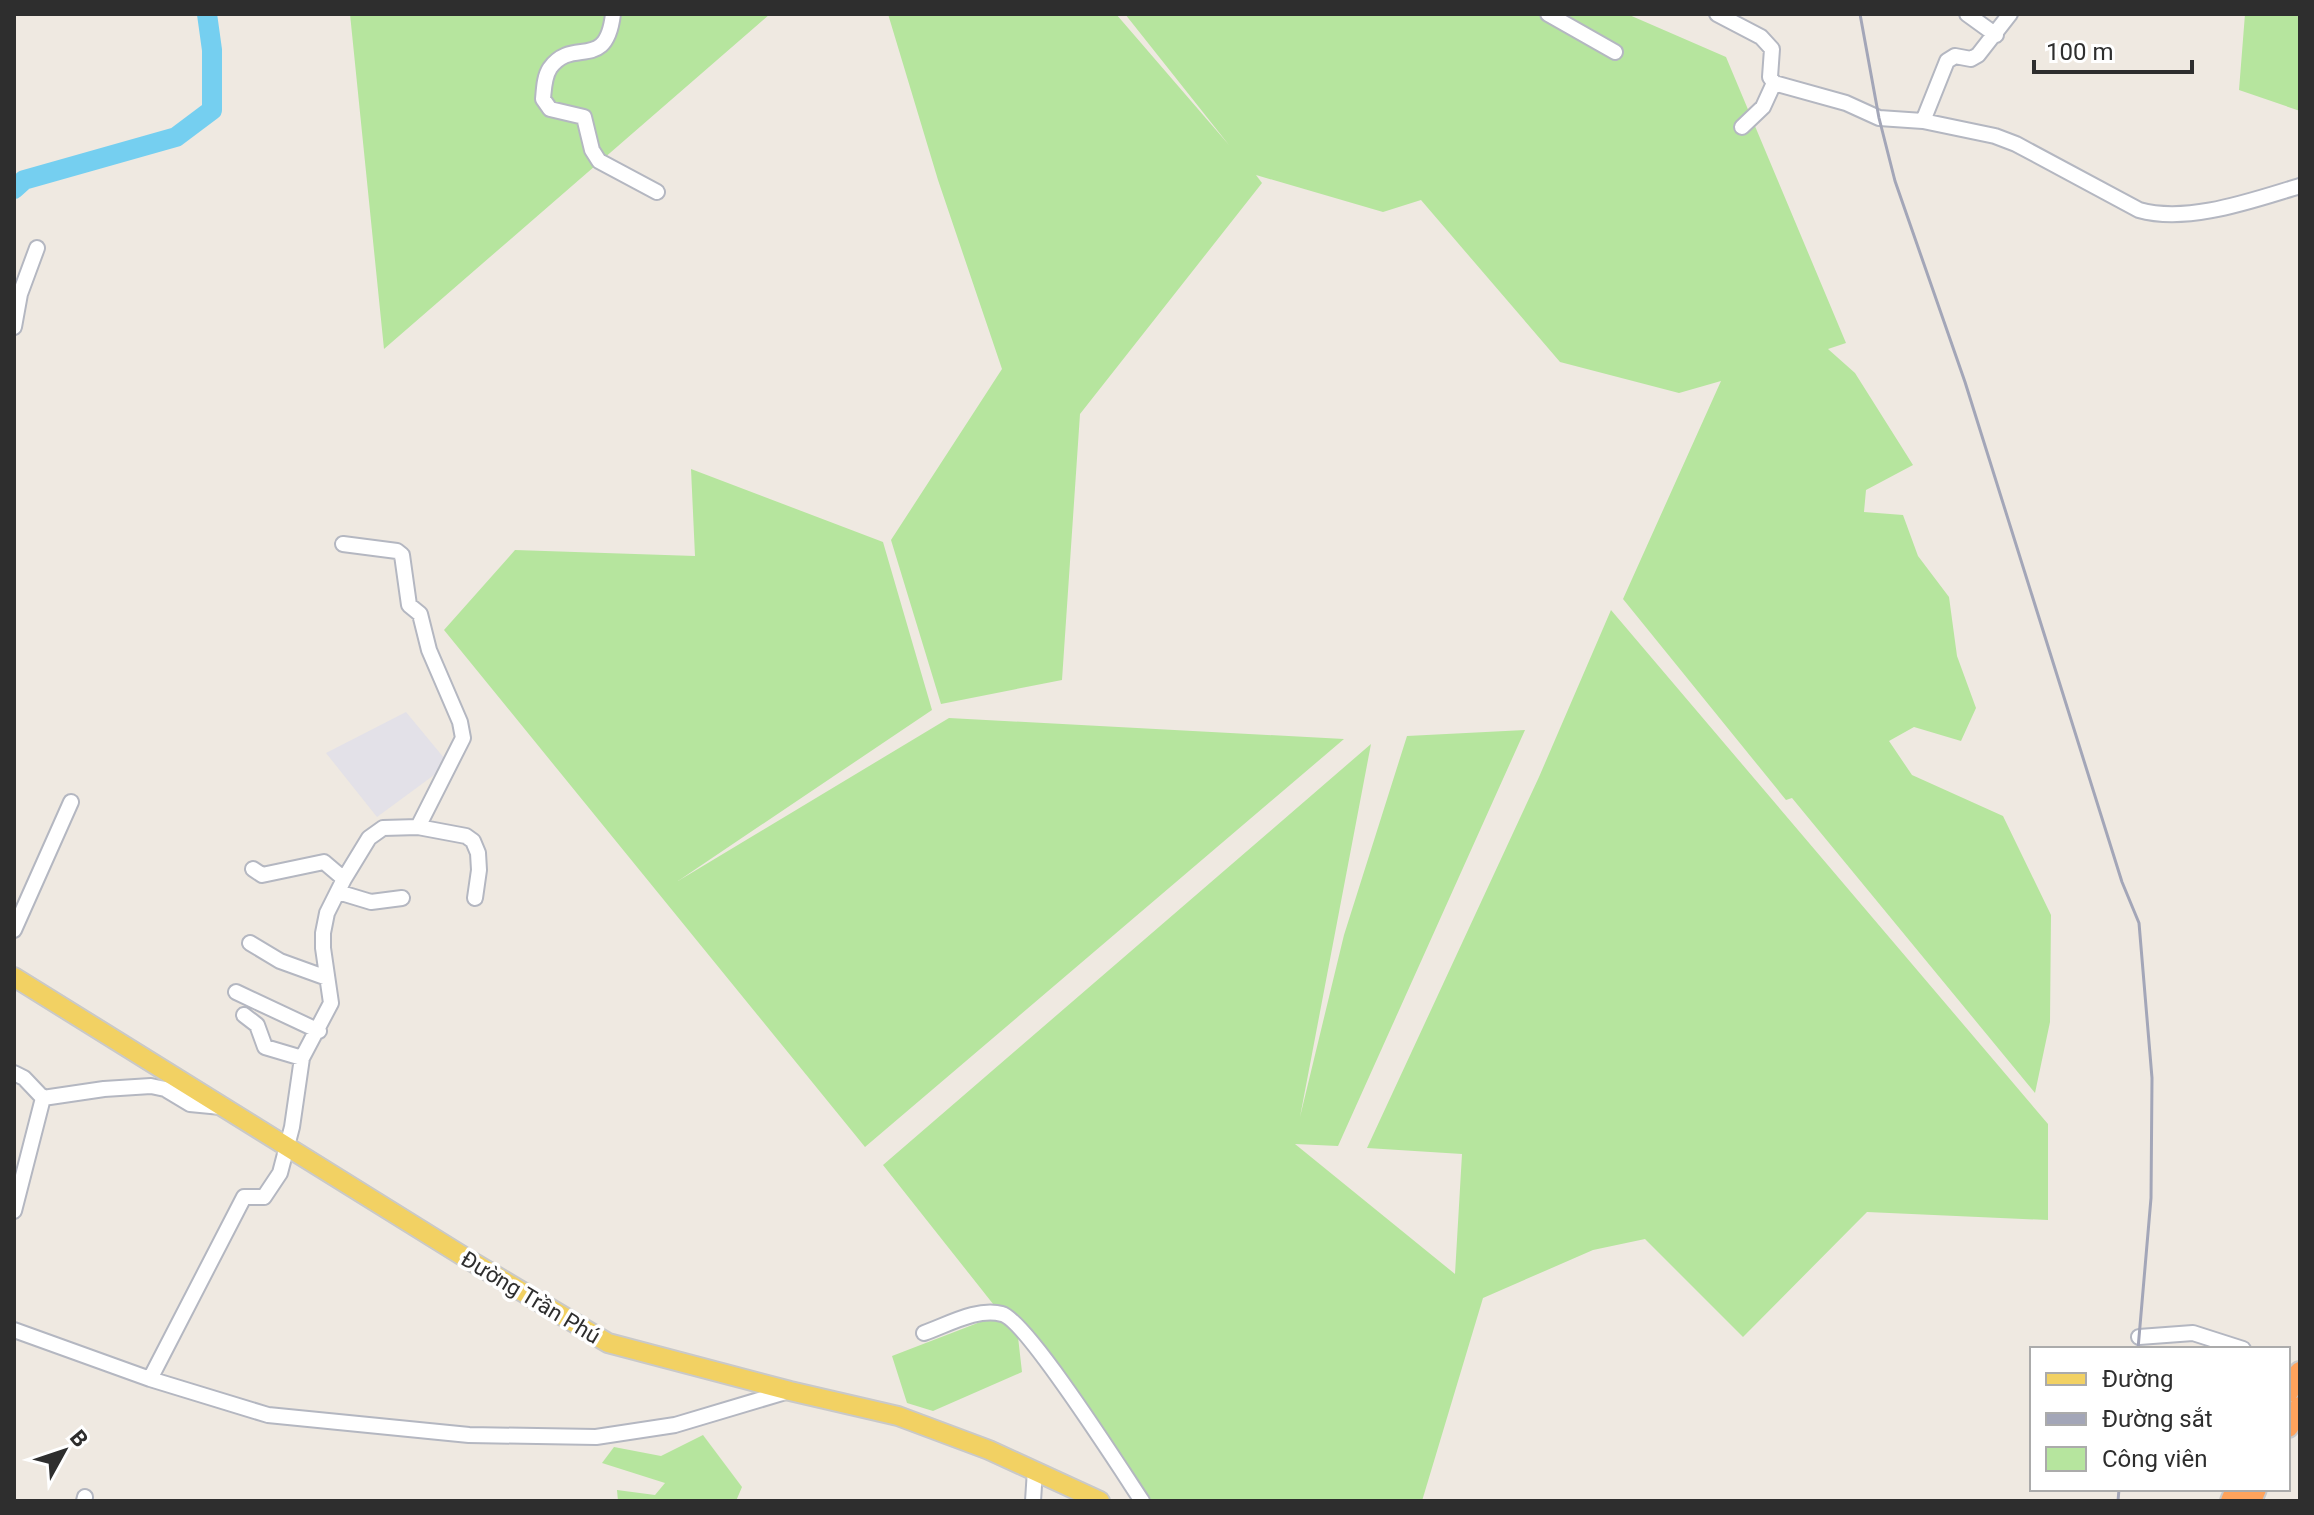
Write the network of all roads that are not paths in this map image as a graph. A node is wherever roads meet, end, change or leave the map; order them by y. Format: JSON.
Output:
{"nodes":[{"id":1,"x":613,"y":14,"type":"edge"},
{"id":2,"x":1548,"y":14,"type":"edge"},
{"id":3,"x":1717,"y":14,"type":"edge"},
{"id":4,"x":1967,"y":14,"type":"edge"},
{"id":5,"x":2010,"y":14,"type":"edge"},
{"id":6,"x":1996,"y":35,"type":"junction"},
{"id":7,"x":1615,"y":52,"type":"dead end"},
{"id":8,"x":1774,"y":83,"type":"junction"},
{"id":9,"x":1923,"y":121,"type":"junction"},
{"id":10,"x":1742,"y":127,"type":"dead end"},
{"id":11,"x":2300,"y":186,"type":"edge"},
{"id":12,"x":657,"y":192,"type":"dead end"},
{"id":13,"x":37,"y":248,"type":"dead end"},
{"id":14,"x":14,"y":327,"type":"edge"},
{"id":15,"x":343,"y":544,"type":"dead end"},
{"id":16,"x":71,"y":802,"type":"dead end"},
{"id":17,"x":418,"y":827,"type":"junction"},
{"id":18,"x":253,"y":869,"type":"dead end"},
{"id":19,"x":341,"y":886,"type":"junction"},
{"id":20,"x":402,"y":898,"type":"dead end"},
{"id":21,"x":475,"y":898,"type":"dead end"},
{"id":22,"x":14,"y":930,"type":"edge"},
{"id":23,"x":250,"y":943,"type":"dead end"},
{"id":24,"x":14,"y":977,"type":"edge"},
{"id":25,"x":327,"y":978,"type":"junction"},
{"id":26,"x":236,"y":992,"type":"dead end"},
{"id":27,"x":244,"y":1015,"type":"dead end"},
{"id":28,"x":319,"y":1031,"type":"junction"},
{"id":29,"x":302,"y":1058,"type":"junction"},
{"id":30,"x":14,"y":1073,"type":"edge"},
{"id":31,"x":43,"y":1098,"type":"junction"},
{"id":32,"x":222,"y":1107,"type":"junction"},
{"id":33,"x":286,"y":1146,"type":"junction"},
{"id":34,"x":14,"y":1211,"type":"edge"},
{"id":35,"x":14,"y":1330,"type":"edge"},
{"id":36,"x":924,"y":1333,"type":"dead end"},
{"id":37,"x":2139,"y":1337,"type":"dead end"},
{"id":38,"x":2237,"y":1347,"type":"edge"},
{"id":39,"x":2300,"y":1370,"type":"edge"},
{"id":40,"x":150,"y":1379,"type":"junction"},
{"id":41,"x":2290,"y":1388,"type":"edge"},
{"id":42,"x":790,"y":1391,"type":"junction"},
{"id":43,"x":1035,"y":1470,"type":"junction"},
{"id":44,"x":1033,"y":1501,"type":"edge"},
{"id":45,"x":1100,"y":1501,"type":"edge"},
{"id":46,"x":1142,"y":1501,"type":"edge"}],
"edges":[{"from":1,"to":12,"type":"street"},
{"from":2,"to":7,"type":"street"},
{"from":3,"to":8,"type":"street"},
{"from":4,"to":6,"type":"street"},
{"from":5,"to":6,"type":"street"},
{"from":6,"to":9,"type":"street"},
{"from":8,"to":9,"type":"street"},
{"from":8,"to":10,"type":"street"},
{"from":9,"to":11,"type":"street"},
{"from":13,"to":14,"type":"street"},
{"from":15,"to":17,"type":"street"},
{"from":16,"to":22,"type":"street"},
{"from":17,"to":19,"type":"street"},
{"from":17,"to":21,"type":"street"},
{"from":18,"to":19,"type":"street"},
{"from":19,"to":20,"type":"street"},
{"from":19,"to":25,"type":"street"},
{"from":23,"to":25,"type":"street"},
{"from":24,"to":32,"type":"main road","name":"Đường Trần Phú"},
{"from":25,"to":28,"type":"street"},
{"from":26,"to":28,"type":"street"},
{"from":27,"to":29,"type":"street"},
{"from":28,"to":29,"type":"street"},
{"from":29,"to":33,"type":"street"},
{"from":30,"to":31,"type":"street"},
{"from":31,"to":32,"type":"street"},
{"from":31,"to":34,"type":"street"},
{"from":32,"to":33,"type":"main road","name":"Đường Trần Phú"},
{"from":33,"to":40,"type":"street"},
{"from":33,"to":42,"type":"main road","name":"Đường Trần Phú"},
{"from":35,"to":40,"type":"street"},
{"from":36,"to":46,"type":"street"},
{"from":37,"to":38,"type":"street"},
{"from":39,"to":41,"type":"highway"},
{"from":40,"to":42,"type":"street"},
{"from":42,"to":43,"type":"main road","name":"Đường Trần Phú"},
{"from":43,"to":44,"type":"street"},
{"from":43,"to":45,"type":"main road","name":"Đường Trần Phú"}]}
